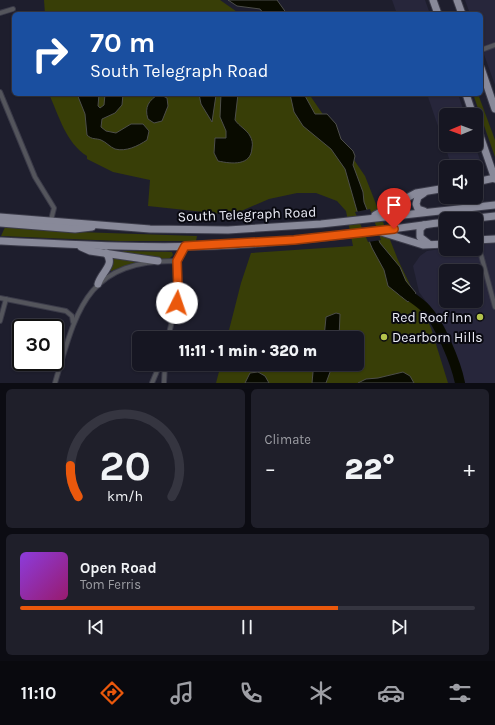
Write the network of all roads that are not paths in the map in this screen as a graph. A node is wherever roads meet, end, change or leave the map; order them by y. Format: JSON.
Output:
{"nodes":[{"id":1,"x":433,"y":0,"type":"edge"},
{"id":2,"x":457,"y":0,"type":"edge"},
{"id":3,"x":13,"y":9,"type":"dead end"},
{"id":4,"x":437,"y":12,"type":"edge"},
{"id":5,"x":461,"y":12,"type":"edge"},
{"id":6,"x":0,"y":13,"type":"edge"},
{"id":7,"x":495,"y":45,"type":"edge"},
{"id":8,"x":483,"y":49,"type":"edge"},
{"id":9,"x":484,"y":85,"type":"edge"},
{"id":10,"x":0,"y":92,"type":"edge"},
{"id":11,"x":467,"y":96,"type":"edge"},
{"id":12,"x":471,"y":108,"type":"edge"},
{"id":13,"x":495,"y":109,"type":"edge"},
{"id":14,"x":483,"y":144,"type":"edge"},
{"id":15,"x":495,"y":178,"type":"edge"},
{"id":16,"x":483,"y":181,"type":"edge"},
{"id":17,"x":439,"y":189,"type":"edge"},
{"id":18,"x":426,"y":192,"type":"junction"},
{"id":19,"x":495,"y":205,"type":"edge"},
{"id":20,"x":426,"y":212,"type":"junction"},
{"id":21,"x":495,"y":216,"type":"edge"},
{"id":22,"x":0,"y":217,"type":"edge"},
{"id":23,"x":372,"y":217,"type":"junction"},
{"id":24,"x":483,"y":217,"type":"edge"},
{"id":25,"x":51,"y":220,"type":"junction"},
{"id":26,"x":0,"y":222,"type":"edge"},
{"id":27,"x":439,"y":223,"type":"edge"},
{"id":28,"x":424,"y":224,"type":"junction"},
{"id":29,"x":104,"y":226,"type":"junction"},
{"id":30,"x":379,"y":231,"type":"junction"},
{"id":31,"x":495,"y":239,"type":"edge"},
{"id":32,"x":483,"y":240,"type":"edge"},
{"id":33,"x":0,"y":241,"type":"edge"},
{"id":34,"x":439,"y":244,"type":"edge"},
{"id":35,"x":75,"y":245,"type":"junction"},
{"id":36,"x":431,"y":245,"type":"junction"},
{"id":37,"x":185,"y":246,"type":"junction"},
{"id":38,"x":106,"y":253,"type":"junction"},
{"id":39,"x":481,"y":256,"type":"edge"},
{"id":40,"x":158,"y":261,"type":"junction"},
{"id":41,"x":177,"y":261,"type":"junction"},
{"id":42,"x":98,"y":284,"type":"junction"},
{"id":43,"x":0,"y":298,"type":"edge"},
{"id":44,"x":6,"y":299,"type":"junction"},
{"id":45,"x":495,"y":307,"type":"edge"},
{"id":46,"x":0,"y":321,"type":"edge"},
{"id":47,"x":73,"y":325,"type":"junction"},
{"id":48,"x":170,"y":331,"type":"edge"},
{"id":49,"x":157,"y":371,"type":"edge"},
{"id":50,"x":164,"y":371,"type":"edge"},
{"id":51,"x":55,"y":383,"type":"edge"},
{"id":52,"x":152,"y":383,"type":"edge"},
{"id":53,"x":164,"y":383,"type":"edge"}],
"edges":[{"from":1,"to":4,"type":"main road"},
{"from":2,"to":5,"type":"main road"},
{"from":3,"to":6,"type":"street"},
{"from":7,"to":8,"type":"street"},
{"from":9,"to":13,"type":"main road"},
{"from":10,"to":25,"type":"street"},
{"from":11,"to":12,"type":"main road"},
{"from":14,"to":15,"type":"main road"},
{"from":15,"to":16,"type":"main road"},
{"from":17,"to":18,"type":"main road"},
{"from":18,"to":20,"type":"main road"},
{"from":18,"to":23,"type":"main road"},
{"from":19,"to":20,"type":"main road","name":"South Telegraph Road"},
{"from":20,"to":23,"type":"main road","name":"South Telegraph Road"},
{"from":21,"to":24,"type":"main road"},
{"from":22,"to":25,"type":"main road","name":"South Telegraph Road"},
{"from":23,"to":29,"type":"main road","name":"South Telegraph Road"},
{"from":25,"to":29,"type":"main road","name":"South Telegraph Road"},
{"from":26,"to":29,"type":"main road"},
{"from":27,"to":28,"type":"main road","name":"South Telegraph Road"},
{"from":28,"to":30,"type":"main road","name":"South Telegraph Road"},
{"from":28,"to":36,"type":"main road"},
{"from":30,"to":36,"type":"main road"},
{"from":30,"to":37,"type":"main road","name":"South Telegraph Road"},
{"from":31,"to":32,"type":"main road"},
{"from":33,"to":35,"type":"main road","name":"South Telegraph Road"},
{"from":34,"to":36,"type":"main road"},
{"from":35,"to":37,"type":"main road","name":"South Telegraph Road"},
{"from":35,"to":38,"type":"main road"},
{"from":37,"to":41,"type":"main road"},
{"from":38,"to":40,"type":"main road"},
{"from":38,"to":42,"type":"main road"},
{"from":39,"to":45,"type":"street"},
{"from":40,"to":41,"type":"street"},
{"from":40,"to":42,"type":"street"},
{"from":41,"to":48,"type":"street"},
{"from":42,"to":47,"type":"street"},
{"from":43,"to":44,"type":"street"},
{"from":44,"to":46,"type":"street"},
{"from":44,"to":47,"type":"street"},
{"from":47,"to":51,"type":"street"},
{"from":49,"to":52,"type":"street"},
{"from":50,"to":53,"type":"street"}]}
